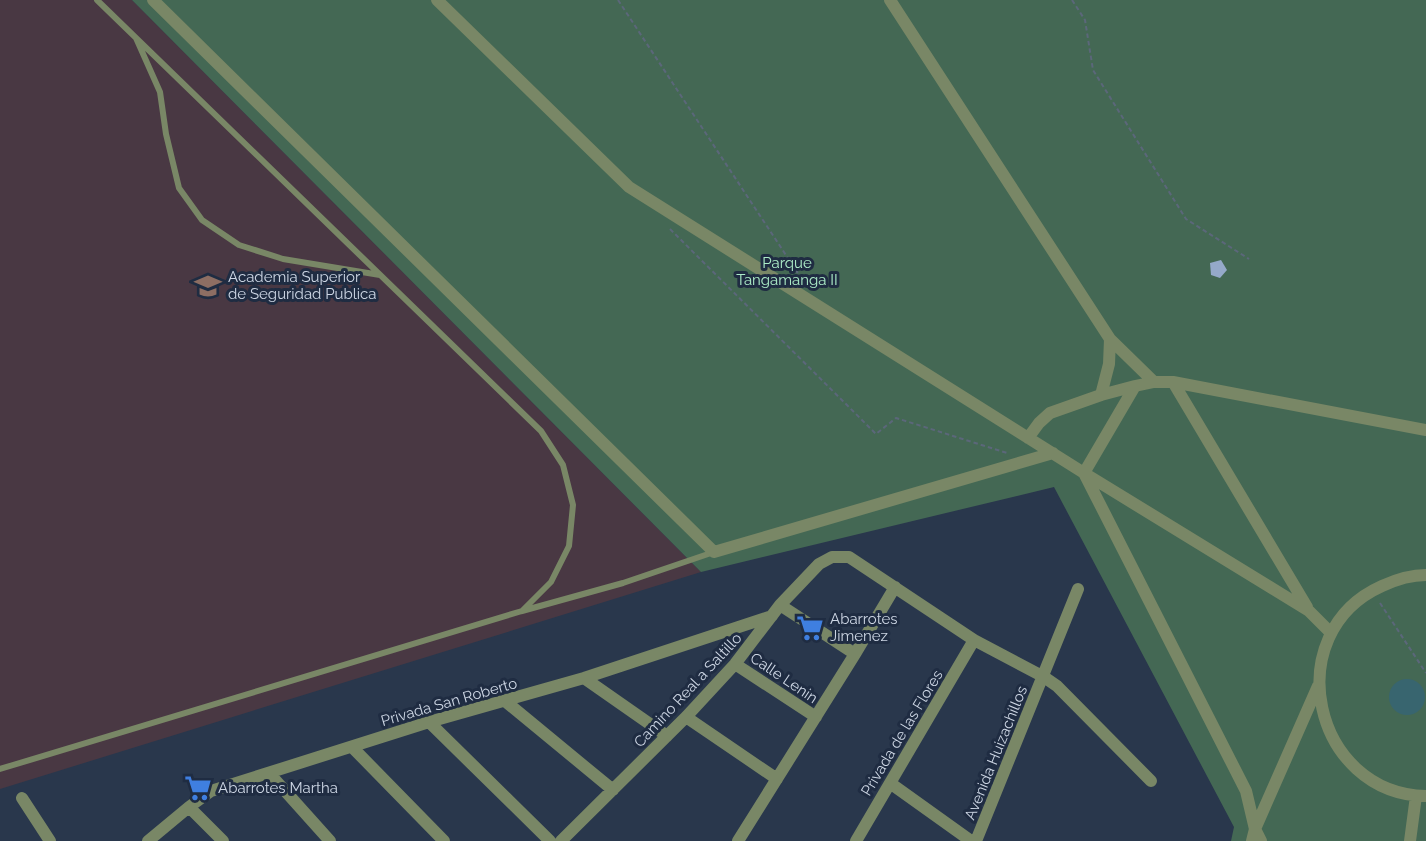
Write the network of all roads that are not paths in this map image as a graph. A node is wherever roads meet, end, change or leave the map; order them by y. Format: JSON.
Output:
{"nodes":[{"id":1,"x":98,"y":0,"type":"edge"},
{"id":2,"x":153,"y":0,"type":"edge"},
{"id":3,"x":437,"y":0,"type":"edge"},
{"id":4,"x":890,"y":0,"type":"edge"},
{"id":5,"x":134,"y":35,"type":"junction"},
{"id":6,"x":381,"y":276,"type":"junction"},
{"id":7,"x":1110,"y":339,"type":"junction"},
{"id":8,"x":1154,"y":382,"type":"junction"},
{"id":9,"x":1173,"y":382,"type":"junction"},
{"id":10,"x":1135,"y":386,"type":"junction"},
{"id":11,"x":1101,"y":395,"type":"junction"},
{"id":12,"x":1426,"y":430,"type":"edge"},
{"id":13,"x":1028,"y":438,"type":"junction"},
{"id":14,"x":1053,"y":453,"type":"junction"},
{"id":15,"x":1084,"y":472,"type":"junction"},
{"id":16,"x":714,"y":552,"type":"junction"},
{"id":17,"x":1426,"y":575,"type":"edge"},
{"id":18,"x":894,"y":587,"type":"junction"},
{"id":19,"x":1078,"y":589,"type":"dead end"},
{"id":20,"x":780,"y":605,"type":"junction"},
{"id":21,"x":522,"y":611,"type":"junction"},
{"id":22,"x":1309,"y":611,"type":"junction"},
{"id":23,"x":772,"y":616,"type":"junction"},
{"id":24,"x":1332,"y":633,"type":"junction"},
{"id":25,"x":974,"y":640,"type":"junction"},
{"id":26,"x":855,"y":654,"type":"junction"},
{"id":27,"x":735,"y":664,"type":"junction"},
{"id":28,"x":1044,"y":677,"type":"junction"},
{"id":29,"x":584,"y":678,"type":"junction"},
{"id":30,"x":1318,"y":685,"type":"junction"},
{"id":31,"x":505,"y":701,"type":"junction"},
{"id":32,"x":686,"y":717,"type":"junction"},
{"id":33,"x":816,"y":717,"type":"junction"},
{"id":34,"x":429,"y":722,"type":"junction"},
{"id":35,"x":667,"y":736,"type":"junction"},
{"id":36,"x":352,"y":747,"type":"junction"},
{"id":37,"x":0,"y":769,"type":"edge"},
{"id":38,"x":269,"y":773,"type":"junction"},
{"id":39,"x":777,"y":779,"type":"junction"},
{"id":40,"x":1151,"y":781,"type":"dead end"},
{"id":41,"x":890,"y":783,"type":"junction"},
{"id":42,"x":613,"y":790,"type":"junction"},
{"id":43,"x":1421,"y":796,"type":"edge"},
{"id":44,"x":22,"y":798,"type":"dead end"},
{"id":45,"x":189,"y":807,"type":"junction"},
{"id":46,"x":1254,"y":835,"type":"edge"},
{"id":47,"x":50,"y":841,"type":"edge"},
{"id":48,"x":148,"y":841,"type":"edge"},
{"id":49,"x":223,"y":841,"type":"edge"},
{"id":50,"x":330,"y":841,"type":"edge"},
{"id":51,"x":444,"y":841,"type":"edge"},
{"id":52,"x":550,"y":841,"type":"edge"},
{"id":53,"x":561,"y":841,"type":"edge"},
{"id":54,"x":738,"y":841,"type":"edge"},
{"id":55,"x":855,"y":841,"type":"edge"},
{"id":56,"x":971,"y":841,"type":"edge"},
{"id":57,"x":976,"y":841,"type":"edge"},
{"id":58,"x":1261,"y":841,"type":"edge"},
{"id":59,"x":1410,"y":841,"type":"edge"}],
"edges":[{"from":1,"to":5,"type":"lane"},
{"from":2,"to":16,"type":"street"},
{"from":3,"to":13,"type":"street"},
{"from":4,"to":7,"type":"street"},
{"from":5,"to":6,"type":"lane"},
{"from":5,"to":6,"type":"lane"},
{"from":6,"to":21,"type":"lane"},
{"from":7,"to":8,"type":"street"},
{"from":7,"to":11,"type":"street"},
{"from":8,"to":9,"type":"street"},
{"from":8,"to":10,"type":"street"},
{"from":9,"to":12,"type":"street"},
{"from":9,"to":22,"type":"street"},
{"from":10,"to":11,"type":"street"},
{"from":10,"to":15,"type":"street"},
{"from":11,"to":13,"type":"street"},
{"from":13,"to":14,"type":"street"},
{"from":14,"to":15,"type":"street"},
{"from":14,"to":16,"type":"street"},
{"from":15,"to":22,"type":"street"},
{"from":15,"to":46,"type":"street"},
{"from":16,"to":21,"type":"lane"},
{"from":17,"to":24,"type":"street"},
{"from":18,"to":20,"type":"street","name":"Camino Real a Saltillo"},
{"from":18,"to":25,"type":"street"},
{"from":18,"to":26,"type":"street"},
{"from":19,"to":28,"type":"street","name":"Avenida Huizachillos"},
{"from":20,"to":23,"type":"street","name":"Camino Real a Saltillo"},
{"from":20,"to":26,"type":"street"},
{"from":21,"to":37,"type":"lane"},
{"from":22,"to":24,"type":"street"},
{"from":23,"to":27,"type":"street","name":"Camino Real a Saltillo"},
{"from":23,"to":29,"type":"street","name":"Privada San Roberto"},
{"from":24,"to":30,"type":"street"},
{"from":25,"to":28,"type":"street"},
{"from":25,"to":41,"type":"street","name":"Privada de las Flores"},
{"from":26,"to":33,"type":"street"},
{"from":27,"to":32,"type":"street","name":"Camino Real a Saltillo"},
{"from":27,"to":33,"type":"street","name":"Calle Lenin"},
{"from":28,"to":40,"type":"street"},
{"from":28,"to":57,"type":"street","name":"Avenida Huizachillos"},
{"from":29,"to":31,"type":"street","name":"Privada San Roberto"},
{"from":29,"to":35,"type":"street"},
{"from":30,"to":43,"type":"street"},
{"from":30,"to":46,"type":"street"},
{"from":31,"to":34,"type":"street","name":"Privada San Roberto"},
{"from":31,"to":42,"type":"street"},
{"from":32,"to":35,"type":"street","name":"Camino Real a Saltillo"},
{"from":32,"to":39,"type":"street"},
{"from":33,"to":39,"type":"street"},
{"from":34,"to":36,"type":"street","name":"Privada San Roberto"},
{"from":34,"to":52,"type":"street"},
{"from":35,"to":42,"type":"street","name":"Camino Real a Saltillo"},
{"from":36,"to":38,"type":"street","name":"Privada San Roberto"},
{"from":36,"to":51,"type":"street"},
{"from":38,"to":45,"type":"street","name":"Privada San Roberto"},
{"from":38,"to":50,"type":"street"},
{"from":39,"to":54,"type":"street"},
{"from":41,"to":55,"type":"street","name":"Privada de las Flores"},
{"from":41,"to":56,"type":"street"},
{"from":42,"to":53,"type":"street","name":"Camino Real a Saltillo"},
{"from":43,"to":59,"type":"street"},
{"from":44,"to":47,"type":"street"},
{"from":45,"to":48,"type":"street","name":"Privada San Roberto"},
{"from":45,"to":49,"type":"street"},
{"from":46,"to":58,"type":"street"}]}
